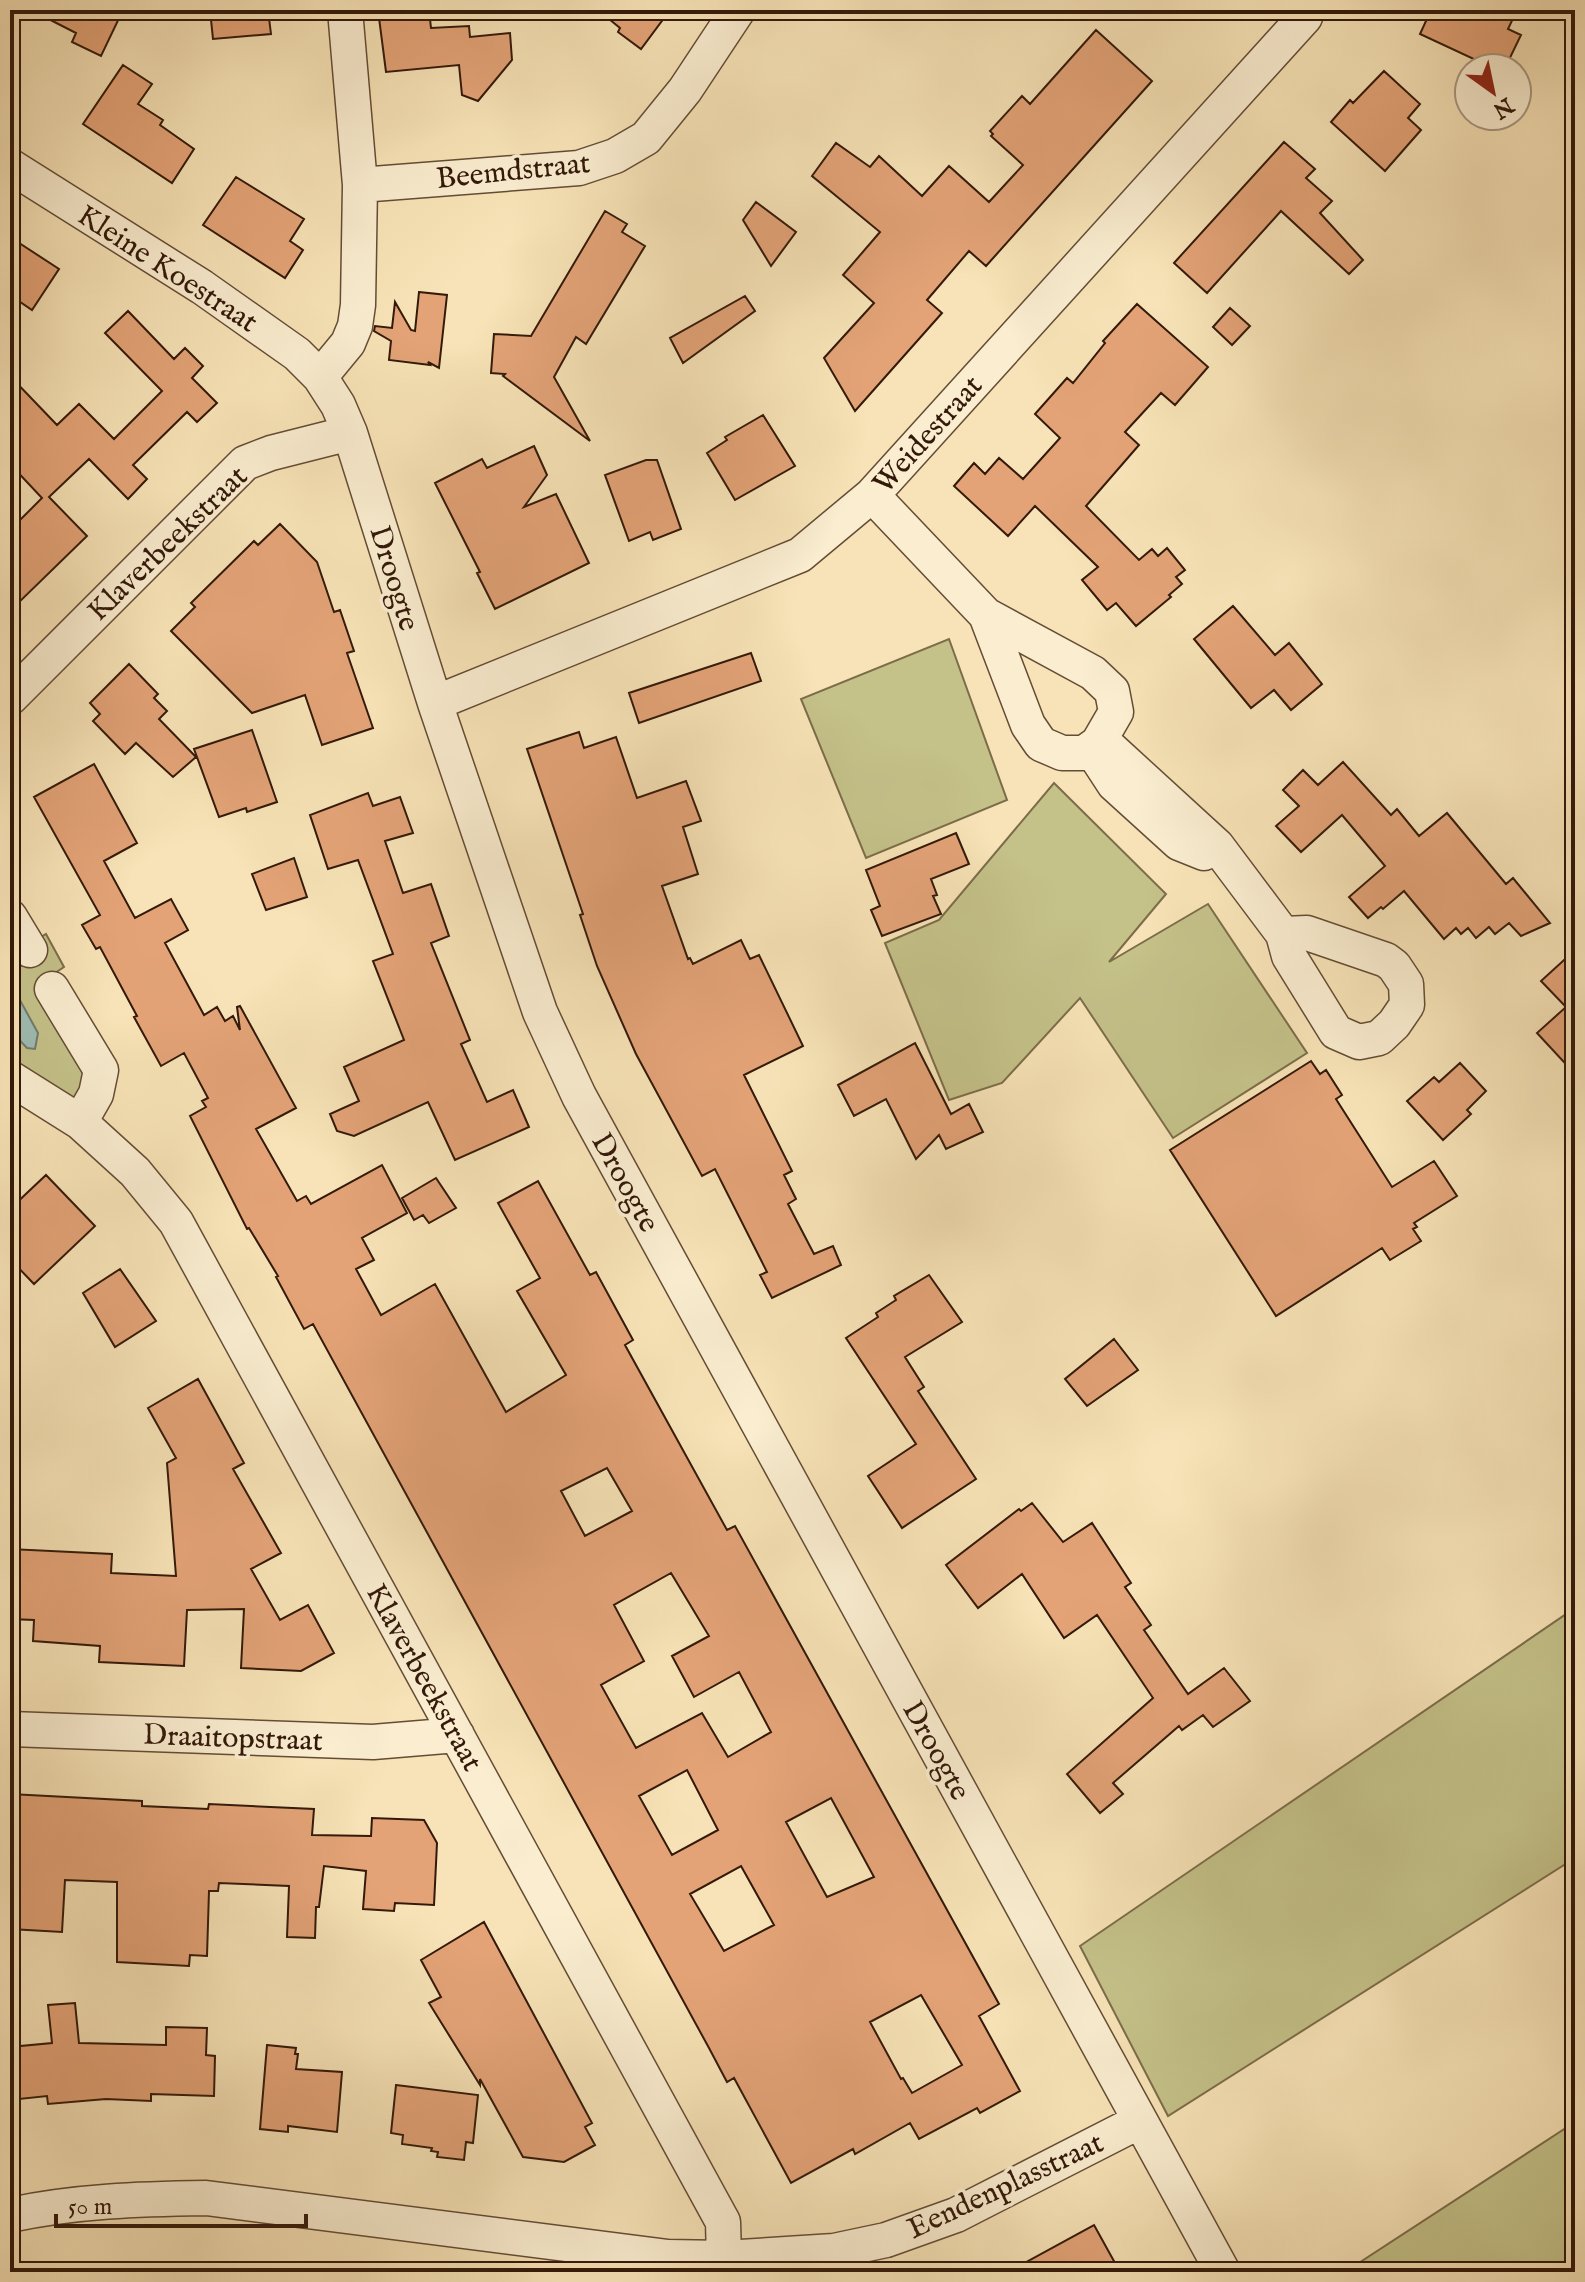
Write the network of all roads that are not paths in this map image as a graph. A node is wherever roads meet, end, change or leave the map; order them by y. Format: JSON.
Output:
{"nodes":[{"id":1,"x":345,"y":10,"type":"edge"},
{"id":2,"x":738,"y":10,"type":"edge"},
{"id":3,"x":1307,"y":10,"type":"edge"},
{"id":4,"x":10,"y":166,"type":"edge"},
{"id":5,"x":360,"y":185,"type":"junction"},
{"id":6,"x":320,"y":377,"type":"junction"},
{"id":7,"x":350,"y":433,"type":"junction"},
{"id":8,"x":872,"y":495,"type":"junction"},
{"id":9,"x":986,"y":615,"type":"junction"},
{"id":10,"x":10,"y":698,"type":"edge"},
{"id":11,"x":435,"y":703,"type":"junction"},
{"id":12,"x":1098,"y":743,"type":"junction"},
{"id":13,"x":10,"y":917,"type":"edge"},
{"id":14,"x":1283,"y":934,"type":"dead end"},
{"id":15,"x":30,"y":950,"type":"dead end"},
{"id":16,"x":52,"y":989,"type":"dead end"},
{"id":17,"x":10,"y":1078,"type":"edge"},
{"id":18,"x":80,"y":1122,"type":"junction"},
{"id":19,"x":10,"y":1729,"type":"edge"},
{"id":20,"x":457,"y":1735,"type":"junction"},
{"id":21,"x":1140,"y":2121,"type":"junction"},
{"id":22,"x":10,"y":2215,"type":"edge"},
{"id":23,"x":724,"y":2258,"type":"junction"},
{"id":24,"x":1223,"y":2272,"type":"edge"}],
"edges":[{"from":1,"to":5,"type":"street"},
{"from":2,"to":5,"type":"street","name":"Beemdstraat"},
{"from":3,"to":8,"type":"street","name":"Weidestraat"},
{"from":4,"to":6,"type":"street","name":"Kleine Koestraat"},
{"from":5,"to":6,"type":"street"},
{"from":6,"to":7,"type":"street","name":"Droogte"},
{"from":7,"to":10,"type":"street","name":"Klaverbeekstraat"},
{"from":7,"to":11,"type":"street","name":"Droogte"},
{"from":8,"to":9,"type":"street"},
{"from":8,"to":11,"type":"street","name":"Weidestraat"},
{"from":9,"to":12,"type":"street"},
{"from":9,"to":12,"type":"street"},
{"from":11,"to":21,"type":"street","name":"Droogte"},
{"from":12,"to":14,"type":"street"},
{"from":13,"to":15,"type":"street"},
{"from":16,"to":18,"type":"street"},
{"from":17,"to":18,"type":"street","name":"Klaverbeekstraat"},
{"from":18,"to":20,"type":"street","name":"Klaverbeekstraat"},
{"from":19,"to":20,"type":"street","name":"Draaitopstraat"},
{"from":20,"to":23,"type":"street","name":"Klaverbeekstraat"},
{"from":21,"to":23,"type":"street","name":"Eendenplasstraat"},
{"from":21,"to":24,"type":"street","name":"Droogte"},
{"from":22,"to":23,"type":"street","name":"Eendenplasstraat"}]}
